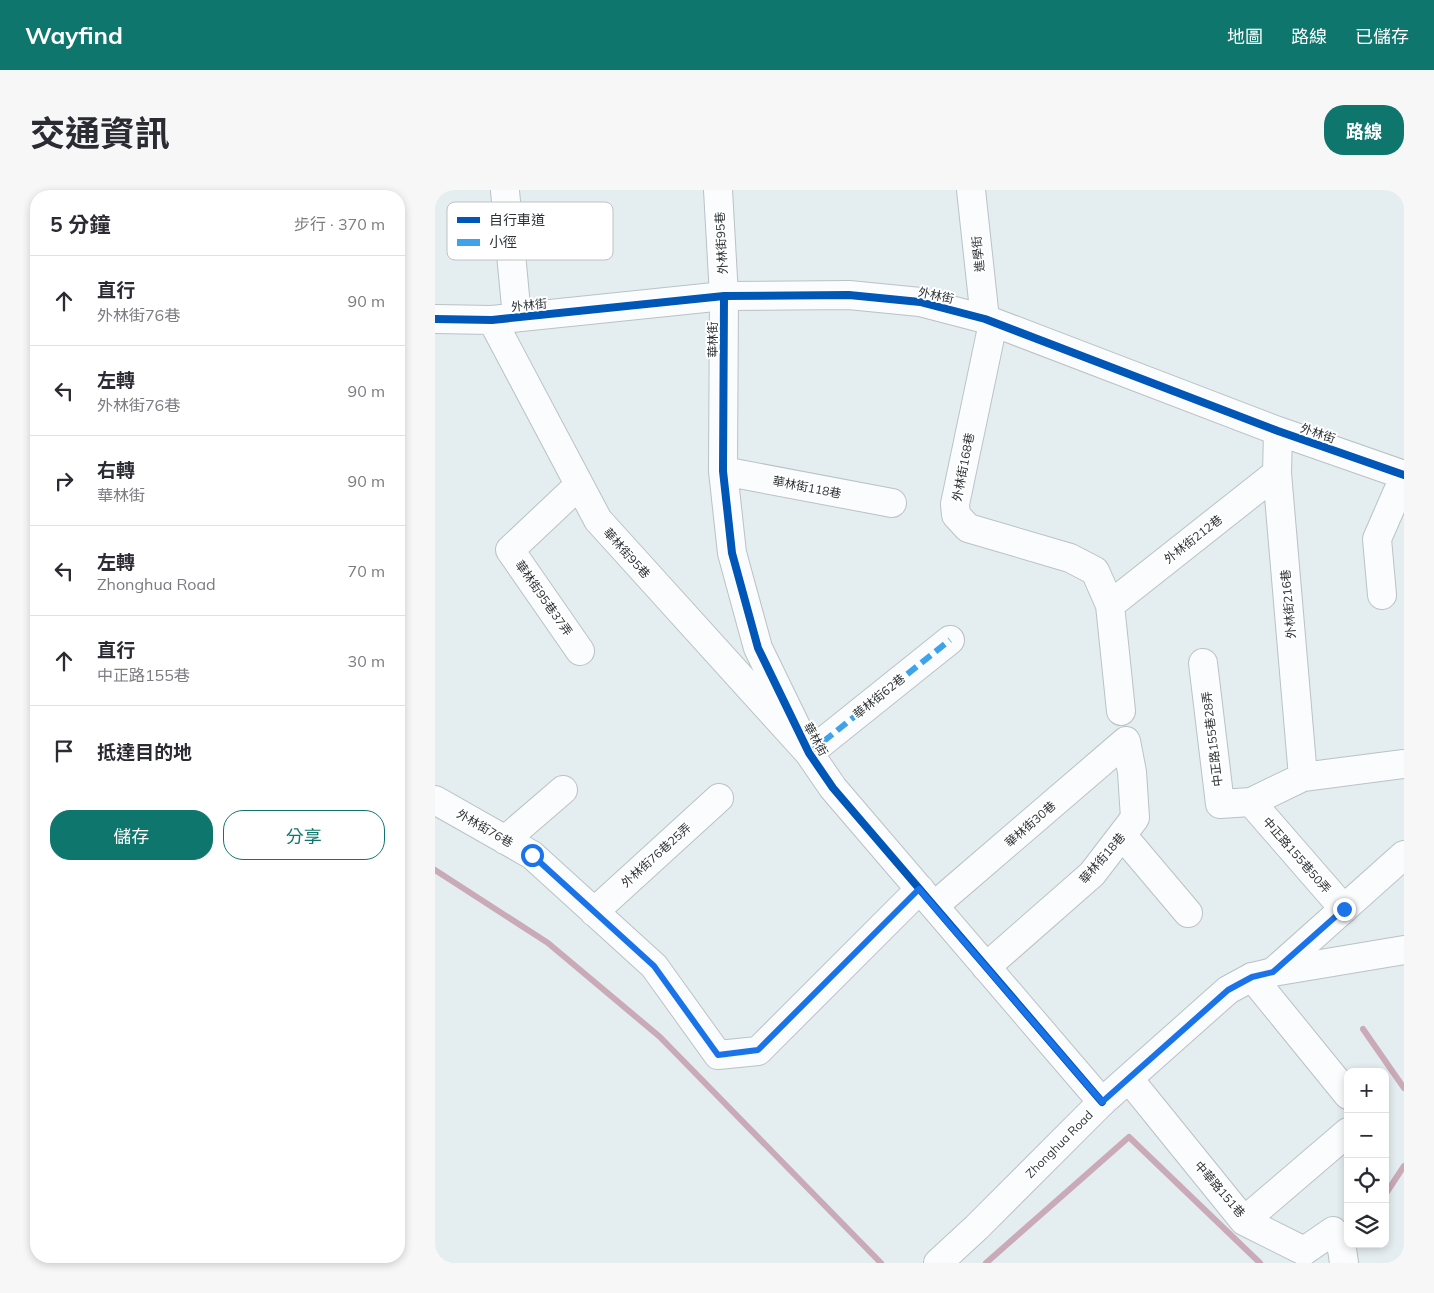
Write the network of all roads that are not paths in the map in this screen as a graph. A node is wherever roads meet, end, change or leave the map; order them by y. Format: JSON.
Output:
{"nodes":[{"id":1,"x":718,"y":190,"type":"edge"},
{"id":2,"x":971,"y":190,"type":"edge"},
{"id":3,"x":505,"y":192,"type":"dead end"},
{"id":4,"x":505,"y":202,"type":"edge"},
{"id":5,"x":505,"y":260,"type":"edge"},
{"id":6,"x":724,"y":296,"type":"junction"},
{"id":7,"x":435,"y":319,"type":"edge"},
{"id":8,"x":505,"y":319,"type":"junction"},
{"id":9,"x":989,"y":321,"type":"junction"},
{"id":10,"x":1277,"y":431,"type":"junction"},
{"id":11,"x":723,"y":471,"type":"junction"},
{"id":12,"x":1277,"y":473,"type":"junction"},
{"id":13,"x":1404,"y":476,"type":"edge"},
{"id":14,"x":579,"y":485,"type":"junction"},
{"id":15,"x":892,"y":503,"type":"dead end"},
{"id":16,"x":1382,"y":595,"type":"dead end"},
{"id":17,"x":1110,"y":605,"type":"junction"},
{"id":18,"x":950,"y":640,"type":"dead end"},
{"id":19,"x":580,"y":651,"type":"dead end"},
{"id":20,"x":1203,"y":663,"type":"dead end"},
{"id":21,"x":1121,"y":711,"type":"dead end"},
{"id":22,"x":1126,"y":741,"type":"joint"},
{"id":23,"x":809,"y":753,"type":"junction"},
{"id":24,"x":1404,"y":764,"type":"edge"},
{"id":25,"x":1303,"y":777,"type":"junction"},
{"id":26,"x":563,"y":790,"type":"dead end"},
{"id":27,"x":719,"y":798,"type":"dead end"},
{"id":28,"x":435,"y":800,"type":"edge"},
{"id":29,"x":1251,"y":802,"type":"junction"},
{"id":30,"x":1122,"y":835,"type":"junction"},
{"id":31,"x":505,"y":840,"type":"junction"},
{"id":32,"x":1404,"y":855,"type":"edge"},
{"id":33,"x":927,"y":898,"type":"junction"},
{"id":34,"x":1344,"y":909,"type":"junction"},
{"id":35,"x":594,"y":912,"type":"junction"},
{"id":36,"x":1187,"y":913,"type":"dead end"},
{"id":37,"x":1404,"y":950,"type":"edge"},
{"id":38,"x":986,"y":967,"type":"junction"},
{"id":39,"x":1263,"y":974,"type":"junction"},
{"id":40,"x":1129,"y":1079,"type":"junction"},
{"id":41,"x":1344,"y":1089,"type":"edge"},
{"id":42,"x":1102,"y":1102,"type":"junction"},
{"id":43,"x":1344,"y":1135,"type":"edge"},
{"id":44,"x":1245,"y":1221,"type":"junction"},
{"id":45,"x":944,"y":1260,"type":"edge"},
{"id":46,"x":1344,"y":1263,"type":"edge"}],
"edges":[{"from":1,"to":6,"type":"street","name":"外林街95巷"},
{"from":2,"to":9,"type":"street","name":"進學街"},
{"from":3,"to":4,"type":"street"},
{"from":5,"to":8,"type":"street"},
{"from":6,"to":8,"type":"street","name":"外林街"},
{"from":6,"to":9,"type":"street","name":"外林街"},
{"from":6,"to":11,"type":"street","name":"華林街"},
{"from":7,"to":8,"type":"street","name":"外林街"},
{"from":8,"to":14,"type":"street","name":"華林街95巷"},
{"from":9,"to":10,"type":"street","name":"外林街"},
{"from":9,"to":17,"type":"street","name":"外林街168巷"},
{"from":10,"to":12,"type":"street","name":"外林街216巷"},
{"from":10,"to":13,"type":"street","name":"外林街"},
{"from":11,"to":15,"type":"street","name":"華林街118巷"},
{"from":11,"to":23,"type":"street","name":"華林街"},
{"from":12,"to":17,"type":"street","name":"外林街212巷"},
{"from":12,"to":25,"type":"street","name":"外林街216巷"},
{"from":13,"to":16,"type":"street"},
{"from":14,"to":19,"type":"street","name":"華林街95巷37弄"},
{"from":14,"to":23,"type":"street","name":"華林街95巷"},
{"from":17,"to":21,"type":"street","name":"外林街168巷"},
{"from":18,"to":23,"type":"street","name":"華林街62巷"},
{"from":20,"to":29,"type":"street","name":"中正路155巷28弄"},
{"from":22,"to":30,"type":"street","name":"華林街18巷"},
{"from":22,"to":33,"type":"street","name":"華林街30巷"},
{"from":23,"to":33,"type":"street","name":"華林街"},
{"from":24,"to":25,"type":"street","name":"中正路155巷28弄"},
{"from":25,"to":29,"type":"street","name":"中正路155巷28弄"},
{"from":26,"to":31,"type":"street"},
{"from":27,"to":35,"type":"street","name":"外林街76巷25弄"},
{"from":28,"to":31,"type":"street","name":"外林街76巷"},
{"from":29,"to":34,"type":"street","name":"中正路155巷50弄"},
{"from":30,"to":36,"type":"street"},
{"from":30,"to":38,"type":"street","name":"華林街18巷"},
{"from":31,"to":35,"type":"street","name":"外林街76巷"},
{"from":32,"to":34,"type":"street"},
{"from":33,"to":35,"type":"street","name":"外林街76巷"},
{"from":33,"to":38,"type":"street","name":"華林街"},
{"from":34,"to":39,"type":"street"},
{"from":37,"to":39,"type":"street","name":"Zhonghua Road"},
{"from":38,"to":42,"type":"street","name":"華林街"},
{"from":39,"to":40,"type":"street","name":"Zhonghua Road"},
{"from":39,"to":41,"type":"street"},
{"from":40,"to":42,"type":"street","name":"Zhonghua Road"},
{"from":40,"to":44,"type":"street","name":"中華路151巷"},
{"from":42,"to":45,"type":"street","name":"Zhonghua Road"},
{"from":43,"to":44,"type":"street","name":"中華路151巷"},
{"from":44,"to":46,"type":"street"}]}
